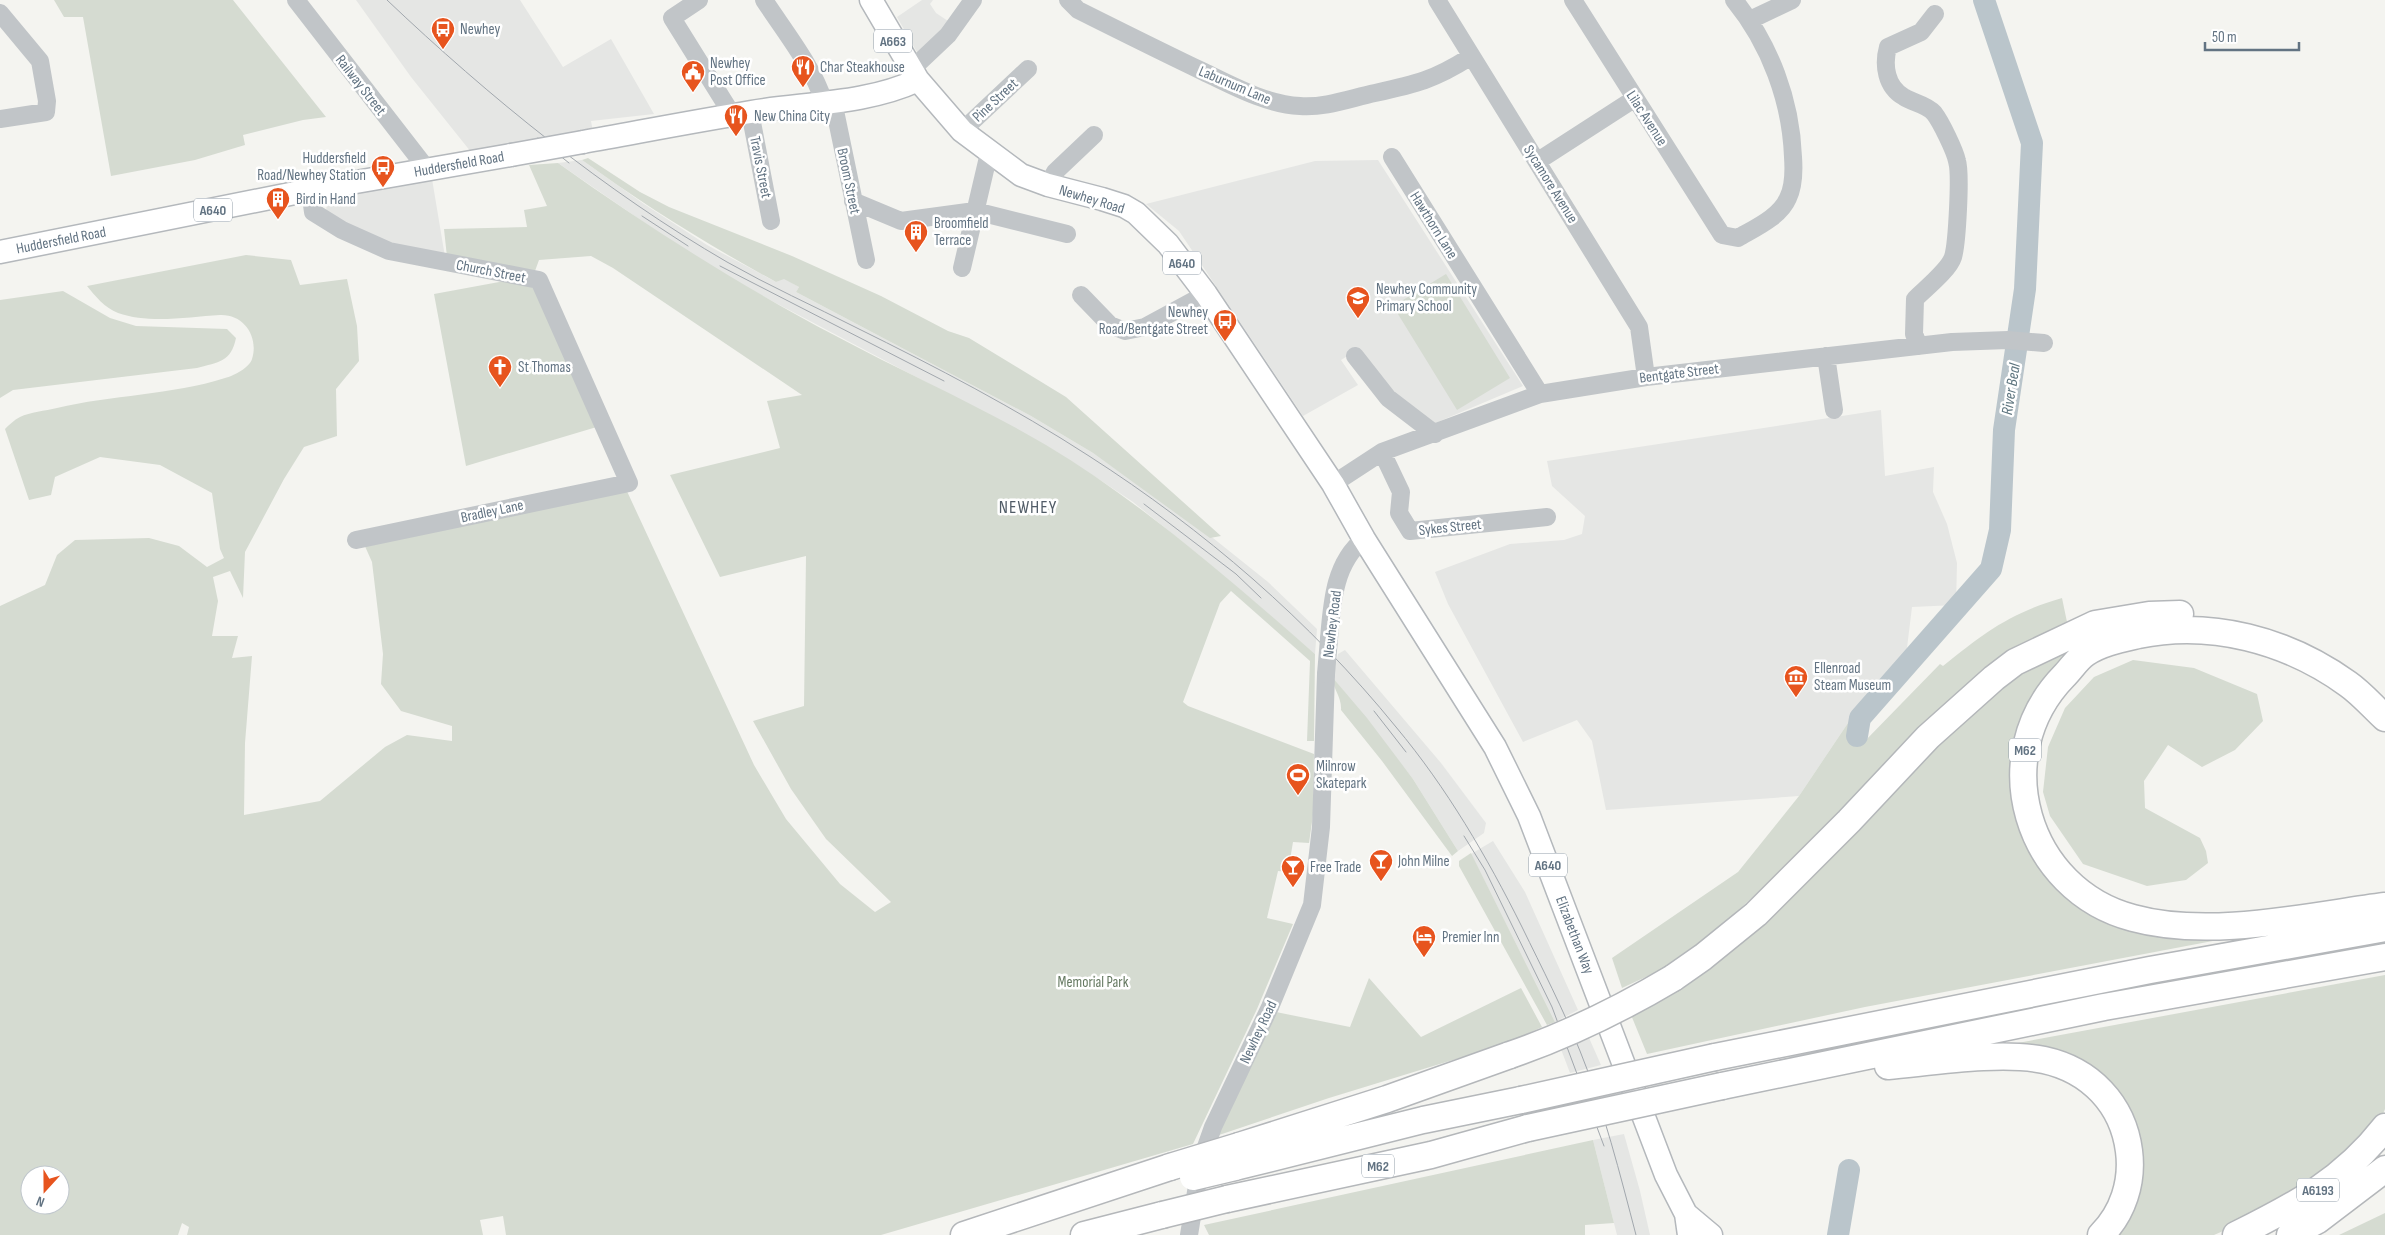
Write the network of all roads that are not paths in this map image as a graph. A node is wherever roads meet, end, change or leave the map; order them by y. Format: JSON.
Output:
{"nodes":[{"id":1,"x":296,"y":0,"type":"edge"},
{"id":2,"x":699,"y":0,"type":"edge"},
{"id":3,"x":764,"y":0,"type":"edge"},
{"id":4,"x":871,"y":0,"type":"edge"},
{"id":5,"x":1068,"y":0,"type":"edge"},
{"id":6,"x":1436,"y":0,"type":"edge"},
{"id":7,"x":1572,"y":0,"type":"edge"},
{"id":8,"x":1734,"y":0,"type":"edge"},
{"id":9,"x":1792,"y":0,"type":"edge"},
{"id":10,"x":971,"y":1,"type":"edge"},
{"id":11,"x":0,"y":12,"type":"edge"},
{"id":12,"x":1934,"y":14,"type":"dead end"},
{"id":13,"x":1750,"y":20,"type":"junction"},
{"id":14,"x":1470,"y":57,"type":"junction"},
{"id":15,"x":1028,"y":69,"type":"dead end"},
{"id":16,"x":915,"y":75,"type":"junction"},
{"id":17,"x":1634,"y":98,"type":"junction"},
{"id":18,"x":828,"y":102,"type":"junction"},
{"id":19,"x":742,"y":114,"type":"junction"},
{"id":20,"x":0,"y":119,"type":"edge"},
{"id":21,"x":962,"y":131,"type":"junction"},
{"id":22,"x":1094,"y":135,"type":"dead end"},
{"id":23,"x":989,"y":153,"type":"junction"},
{"id":24,"x":1392,"y":157,"type":"dead end"},
{"id":25,"x":1538,"y":161,"type":"junction"},
{"id":26,"x":427,"y":169,"type":"junction"},
{"id":27,"x":1048,"y":185,"type":"junction"},
{"id":28,"x":310,"y":190,"type":"junction"},
{"id":29,"x":854,"y":201,"type":"junction"},
{"id":30,"x":975,"y":211,"type":"junction"},
{"id":31,"x":771,"y":221,"type":"dead end"},
{"id":32,"x":1067,"y":234,"type":"dead end"},
{"id":33,"x":2,"y":247,"type":"edge"},
{"id":34,"x":866,"y":260,"type":"dead end"},
{"id":35,"x":962,"y":268,"type":"dead end"},
{"id":36,"x":1206,"y":294,"type":"junction"},
{"id":37,"x":1081,"y":295,"type":"dead end"},
{"id":38,"x":2044,"y":343,"type":"dead end"},
{"id":39,"x":1919,"y":346,"type":"junction"},
{"id":40,"x":1355,"y":356,"type":"dead end"},
{"id":41,"x":1826,"y":356,"type":"junction"},
{"id":42,"x":1646,"y":377,"type":"junction"},
{"id":43,"x":1540,"y":394,"type":"junction"},
{"id":44,"x":1834,"y":410,"type":"dead end"},
{"id":45,"x":1435,"y":434,"type":"junction"},
{"id":46,"x":1382,"y":452,"type":"junction"},
{"id":47,"x":628,"y":483,"type":"joint"},
{"id":48,"x":1334,"y":484,"type":"junction"},
{"id":49,"x":1547,"y":517,"type":"dead end"},
{"id":50,"x":1364,"y":539,"type":"junction"},
{"id":51,"x":356,"y":540,"type":"dead end"},
{"id":52,"x":2385,"y":694,"type":"edge"},
{"id":53,"x":2385,"y":718,"type":"edge"},
{"id":54,"x":2385,"y":906,"type":"edge"},
{"id":55,"x":2368,"y":924,"type":"edge"},
{"id":56,"x":2385,"y":957,"type":"edge"},
{"id":57,"x":1750,"y":1080,"type":"junction"},
{"id":58,"x":2385,"y":1128,"type":"edge"},
{"id":59,"x":1237,"y":1157,"type":"junction"},
{"id":60,"x":2385,"y":1169,"type":"edge"},
{"id":61,"x":1168,"y":1175,"type":"junction"},
{"id":62,"x":1687,"y":1225,"type":"edge"},
{"id":63,"x":964,"y":1235,"type":"edge"},
{"id":64,"x":971,"y":1235,"type":"edge"},
{"id":65,"x":1084,"y":1235,"type":"edge"},
{"id":66,"x":1190,"y":1235,"type":"edge"},
{"id":67,"x":1711,"y":1235,"type":"edge"},
{"id":68,"x":2101,"y":1235,"type":"edge"},
{"id":69,"x":2236,"y":1235,"type":"edge"},
{"id":70,"x":2290,"y":1235,"type":"edge"}],
"edges":[{"from":1,"to":26,"type":"street","name":"Railway Street"},
{"from":2,"to":19,"type":"street"},
{"from":3,"to":18,"type":"street","name":"Broom Street"},
{"from":4,"to":16,"type":"main road","number":"A663"},
{"from":5,"to":14,"type":"street","name":"Laburnum Lane"},
{"from":6,"to":14,"type":"street","name":"Sycamore Avenue"},
{"from":7,"to":17,"type":"street","name":"Lilac Avenue"},
{"from":8,"to":13,"type":"street"},
{"from":9,"to":13,"type":"street"},
{"from":10,"to":16,"type":"street"},
{"from":11,"to":20,"type":"street"},
{"from":12,"to":39,"type":"street"},
{"from":13,"to":17,"type":"street","name":"Lilac Avenue"},
{"from":14,"to":25,"type":"street","name":"Sycamore Avenue"},
{"from":15,"to":21,"type":"street","name":"Pine Street"},
{"from":16,"to":18,"type":"main road","name":"Huddersfield Road","number":"A640"},
{"from":16,"to":21,"type":"main road","name":"Newhey Road","number":"A640"},
{"from":17,"to":25,"type":"street"},
{"from":18,"to":19,"type":"main road","name":"Huddersfield Road","number":"A640"},
{"from":18,"to":29,"type":"street","name":"Broom Street"},
{"from":19,"to":26,"type":"main road","name":"Huddersfield Road","number":"A640","bridge":true},
{"from":19,"to":31,"type":"street","name":"Travis Street"},
{"from":21,"to":23,"type":"main road","name":"Newhey Road","number":"A640"},
{"from":22,"to":27,"type":"street"},
{"from":23,"to":27,"type":"main road","name":"Newhey Road","number":"A640"},
{"from":23,"to":30,"type":"street"},
{"from":24,"to":43,"type":"street","name":"Hawthorn Lane"},
{"from":25,"to":42,"type":"street","name":"Sycamore Avenue"},
{"from":26,"to":28,"type":"main road","name":"Huddersfield Road","number":"A640"},
{"from":27,"to":36,"type":"main road","name":"Newhey Road","number":"A640"},
{"from":28,"to":33,"type":"main road","name":"Huddersfield Road","number":"A640"},
{"from":28,"to":47,"type":"street","name":"Church Street"},
{"from":29,"to":30,"type":"street"},
{"from":29,"to":34,"type":"street","name":"Broom Street"},
{"from":30,"to":32,"type":"street"},
{"from":30,"to":35,"type":"street"},
{"from":36,"to":37,"type":"street"},
{"from":36,"to":48,"type":"main road","name":"Newhey Road","number":"A640"},
{"from":38,"to":39,"type":"street","name":"Bentgate Street"},
{"from":39,"to":41,"type":"street","name":"Bentgate Street"},
{"from":40,"to":45,"type":"street"},
{"from":41,"to":42,"type":"street","name":"Bentgate Street"},
{"from":41,"to":44,"type":"street"},
{"from":42,"to":43,"type":"street","name":"Bentgate Street"},
{"from":43,"to":45,"type":"street","name":"Bentgate Street"},
{"from":45,"to":46,"type":"street","name":"Bentgate Street"},
{"from":46,"to":48,"type":"street","name":"Bentgate Street"},
{"from":46,"to":49,"type":"street","name":"Sykes Street"},
{"from":47,"to":51,"type":"street","name":"Bradley Lane"},
{"from":48,"to":50,"type":"main road","name":"Newhey Road","number":"A640"},
{"from":50,"to":62,"type":"main road","name":"Elizabethan Way","number":"A640"},
{"from":50,"to":66,"type":"street","name":"Newhey Road","bridge":true},
{"from":52,"to":59,"type":"highway","number":"M62","bridge":true},
{"from":53,"to":55,"type":"highway","number":"M62"},
{"from":54,"to":55,"type":"highway","number":"M62"},
{"from":55,"to":59,"type":"highway","number":"M62","bridge":true},
{"from":56,"to":57,"type":"highway","number":"M62"},
{"from":57,"to":65,"type":"highway","number":"M62","bridge":true},
{"from":57,"to":68,"type":"highway","number":"M62"},
{"from":58,"to":69,"type":"highway","number":"A6193"},
{"from":59,"to":61,"type":"highway","number":"M62","bridge":true},
{"from":60,"to":70,"type":"highway","number":"A6193"},
{"from":61,"to":63,"type":"highway","number":"M62"},
{"from":61,"to":64,"type":"highway","number":"M62"},
{"from":62,"to":67,"type":"main road","name":"Elizabethan Way","number":"A640"}]}
